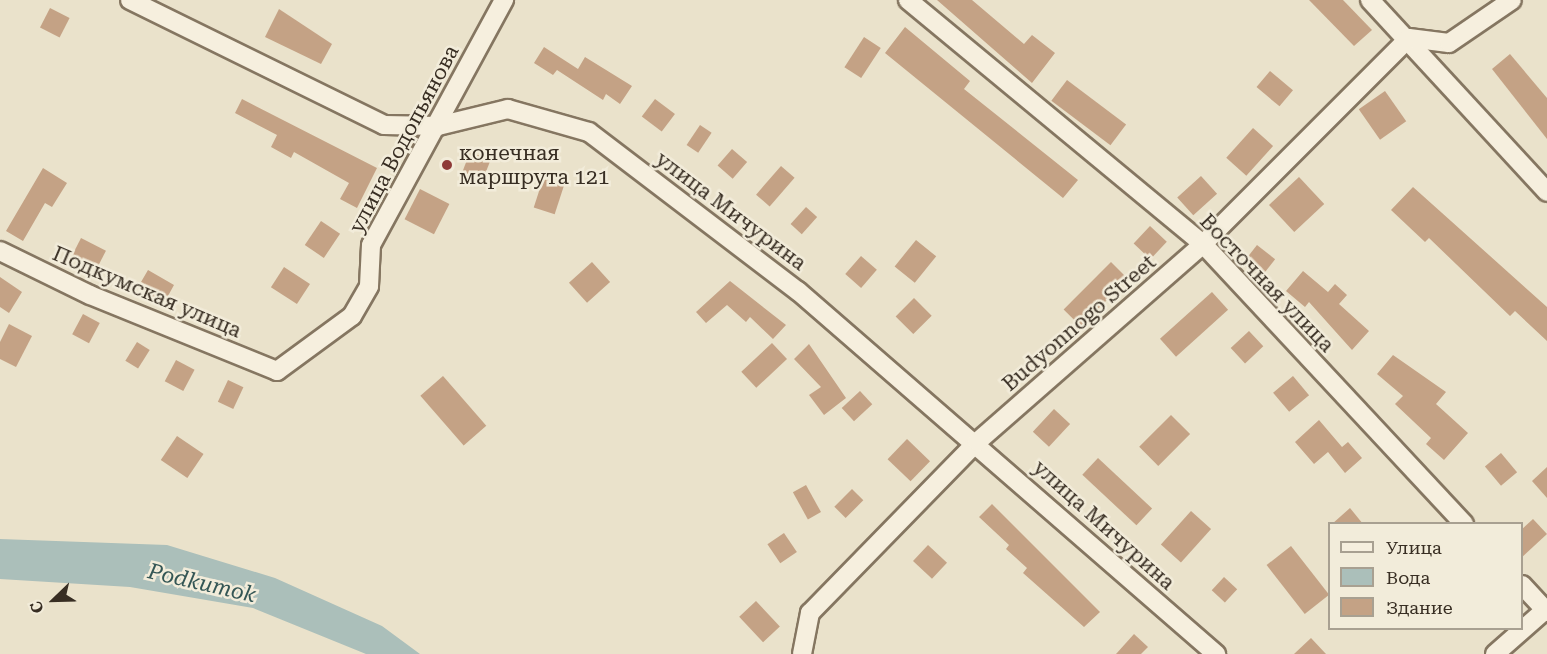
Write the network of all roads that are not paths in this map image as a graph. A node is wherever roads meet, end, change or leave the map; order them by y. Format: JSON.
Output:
{"nodes":[{"id":1,"x":130,"y":0,"type":"edge"},
{"id":2,"x":504,"y":0,"type":"edge"},
{"id":3,"x":908,"y":0,"type":"edge"},
{"id":4,"x":1370,"y":0,"type":"edge"},
{"id":5,"x":1512,"y":0,"type":"edge"},
{"id":6,"x":1409,"y":38,"type":"junction"},
{"id":7,"x":438,"y":126,"type":"junction"},
{"id":8,"x":1547,"y":192,"type":"edge"},
{"id":9,"x":1203,"y":244,"type":"junction"},
{"id":10,"x":0,"y":251,"type":"edge"},
{"id":11,"x":277,"y":371,"type":"joint"},
{"id":12,"x":977,"y":442,"type":"junction"},
{"id":13,"x":1462,"y":522,"type":"edge"},
{"id":14,"x":1523,"y":587,"type":"edge"},
{"id":15,"x":1546,"y":611,"type":"edge"},
{"id":16,"x":802,"y":654,"type":"edge"},
{"id":17,"x":1216,"y":654,"type":"edge"},
{"id":18,"x":1494,"y":654,"type":"edge"}],
"edges":[{"from":1,"to":7,"type":"street","name":"улица Мичурина"},
{"from":2,"to":7,"type":"street","name":"улица Водопьянова"},
{"from":3,"to":9,"type":"street","name":"Восточная улица"},
{"from":4,"to":6,"type":"street"},
{"from":5,"to":6,"type":"street"},
{"from":6,"to":8,"type":"street"},
{"from":6,"to":9,"type":"street","name":"Budyonnogo Street"},
{"from":7,"to":11,"type":"street","name":"улица Водопьянова"},
{"from":7,"to":12,"type":"street","name":"улица Мичурина"},
{"from":9,"to":12,"type":"street","name":"Budyonnogo Street"},
{"from":9,"to":13,"type":"street","name":"Восточная улица"},
{"from":10,"to":11,"type":"street","name":"Подкумская улица"},
{"from":12,"to":16,"type":"street","name":"Budyonnogo Street"},
{"from":12,"to":17,"type":"street","name":"улица Мичурина"},
{"from":14,"to":15,"type":"street"},
{"from":15,"to":18,"type":"street"}]}
